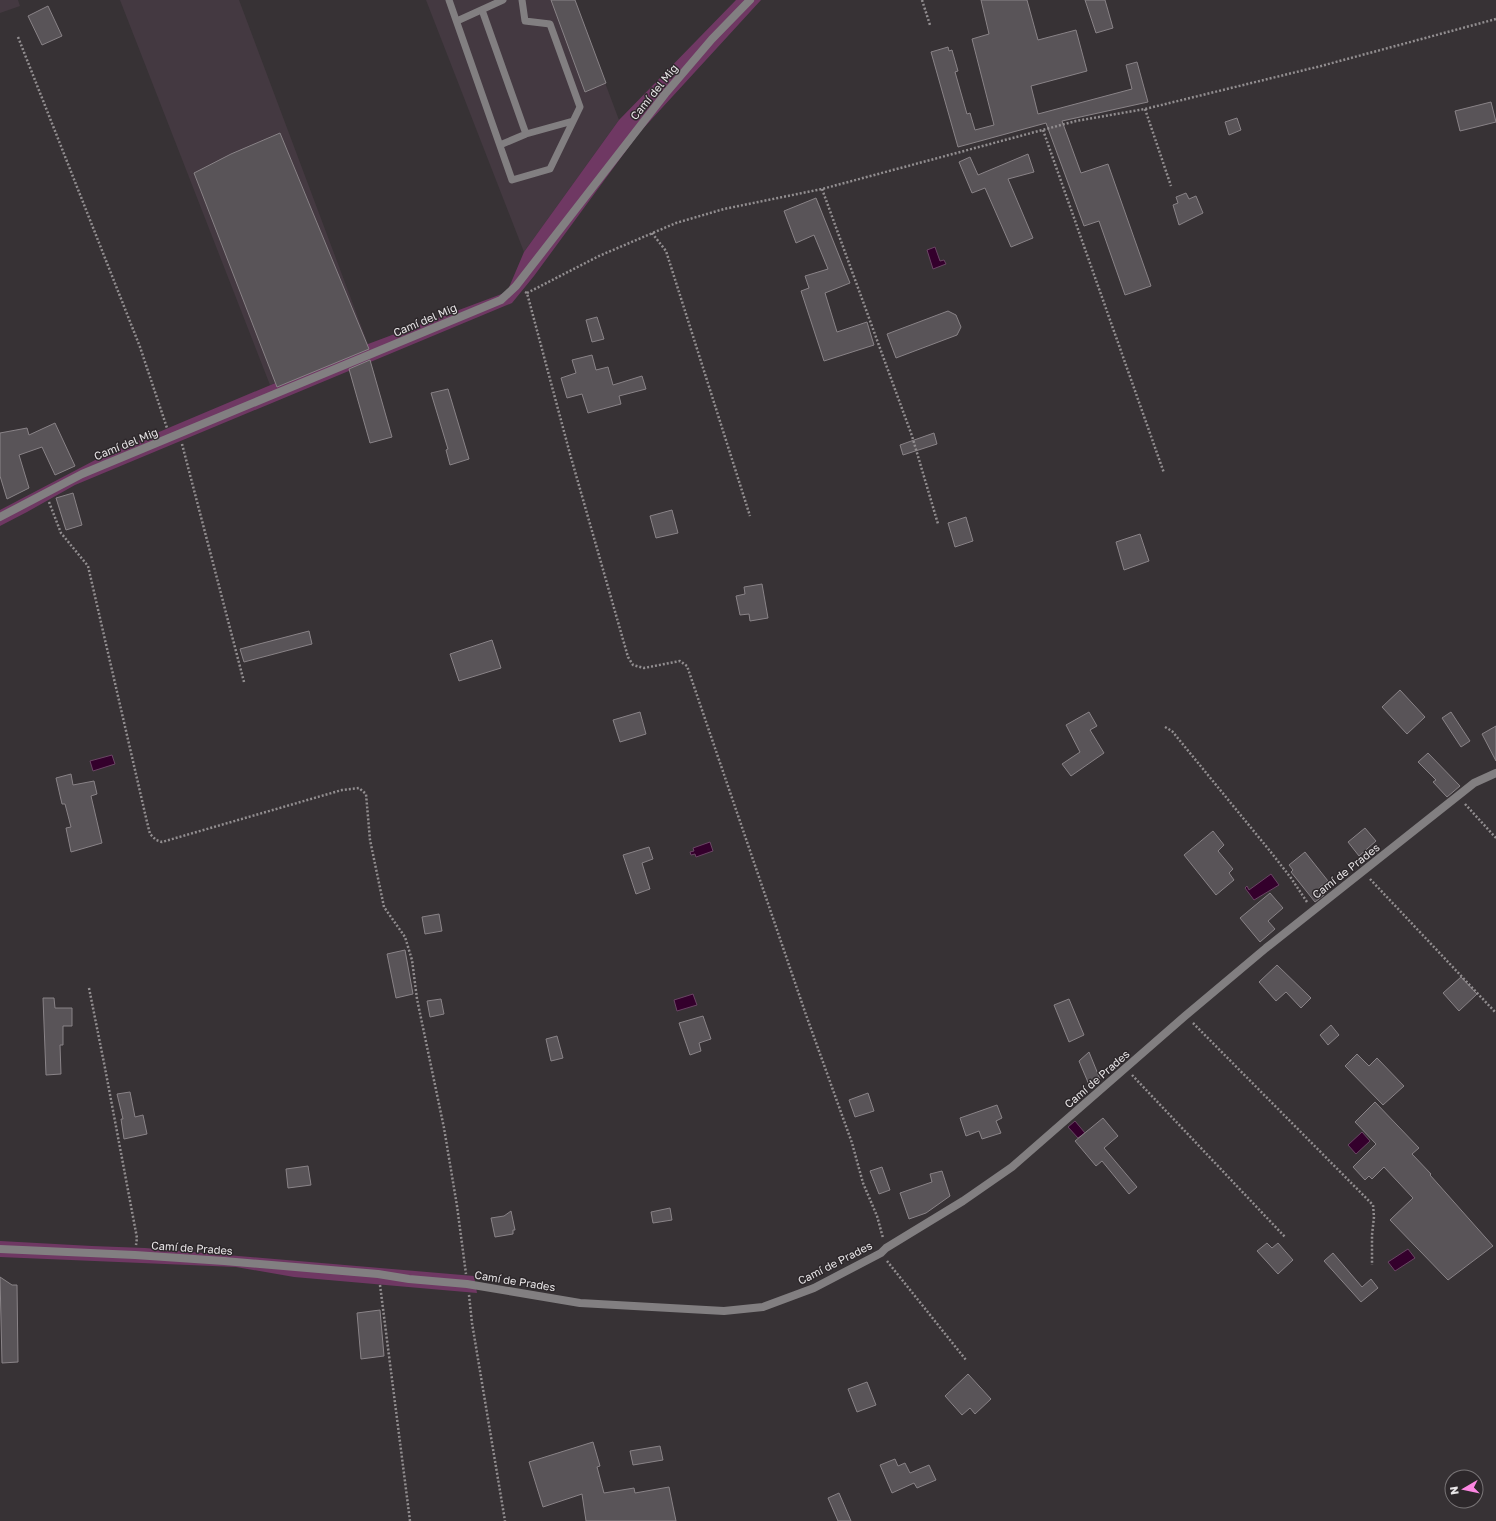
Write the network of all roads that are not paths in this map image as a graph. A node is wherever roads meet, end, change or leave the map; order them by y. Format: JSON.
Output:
{"nodes":[{"id":1,"x":449,"y":0,"type":"edge"},
{"id":2,"x":503,"y":0,"type":"edge"},
{"id":3,"x":522,"y":0,"type":"edge"},
{"id":4,"x":750,"y":0,"type":"edge"},
{"id":5,"x":482,"y":10,"type":"junction"},
{"id":6,"x":457,"y":22,"type":"junction"},
{"id":7,"x":573,"y":121,"type":"junction"},
{"id":8,"x":526,"y":134,"type":"junction"},
{"id":9,"x":500,"y":145,"type":"junction"},
{"id":10,"x":0,"y":517,"type":"edge"},
{"id":11,"x":1496,"y":773,"type":"edge"},
{"id":12,"x":0,"y":1249,"type":"edge"}],
"edges":[{"from":1,"to":6,"type":"lane"},
{"from":2,"to":5,"type":"lane"},
{"from":3,"to":7,"type":"lane"},
{"from":4,"to":10,"type":"street","name":"Camí del Mig"},
{"from":5,"to":6,"type":"lane"},
{"from":5,"to":8,"type":"lane"},
{"from":6,"to":9,"type":"lane"},
{"from":7,"to":8,"type":"lane"},
{"from":7,"to":9,"type":"lane"},
{"from":8,"to":9,"type":"lane"},
{"from":11,"to":12,"type":"street","name":"Camí de Prades"}]}
